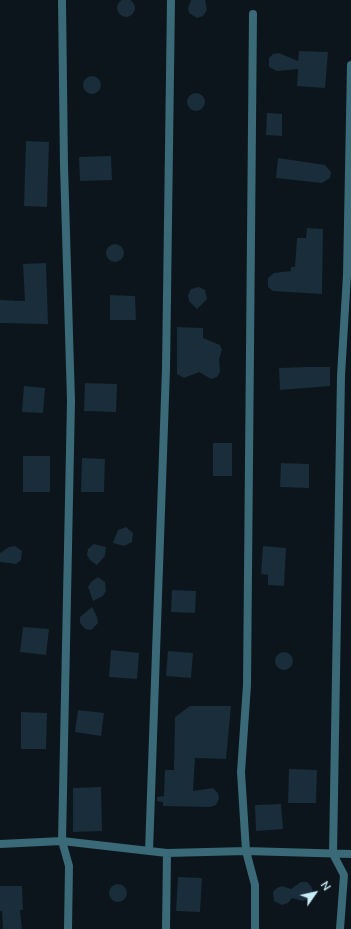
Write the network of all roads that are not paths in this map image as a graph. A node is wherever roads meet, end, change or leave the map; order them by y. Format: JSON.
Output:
{"nodes":[{"id":1,"x":62,"y":0,"type":"edge"},
{"id":2,"x":171,"y":0,"type":"edge"},
{"id":3,"x":253,"y":14,"type":"dead end"},
{"id":4,"x":351,"y":65,"type":"edge"},
{"id":5,"x":62,"y":841,"type":"junction"},
{"id":6,"x":0,"y":844,"type":"edge"},
{"id":7,"x":149,"y":851,"type":"junction"},
{"id":8,"x":246,"y":851,"type":"junction"},
{"id":9,"x":167,"y":853,"type":"junction"},
{"id":10,"x":333,"y":854,"type":"junction"},
{"id":11,"x":351,"y":854,"type":"edge"},
{"id":12,"x":68,"y":929,"type":"edge"},
{"id":13,"x":166,"y":929,"type":"edge"},
{"id":14,"x":255,"y":929,"type":"edge"},
{"id":15,"x":340,"y":929,"type":"edge"}],
"edges":[{"from":1,"to":5,"type":"street"},
{"from":2,"to":7,"type":"street"},
{"from":3,"to":8,"type":"street"},
{"from":4,"to":10,"type":"street"},
{"from":5,"to":6,"type":"street"},
{"from":5,"to":7,"type":"street"},
{"from":5,"to":12,"type":"street"},
{"from":7,"to":9,"type":"street"},
{"from":8,"to":9,"type":"street"},
{"from":8,"to":10,"type":"street"},
{"from":8,"to":14,"type":"street"},
{"from":9,"to":13,"type":"street"},
{"from":10,"to":11,"type":"street"},
{"from":10,"to":15,"type":"street"}]}
